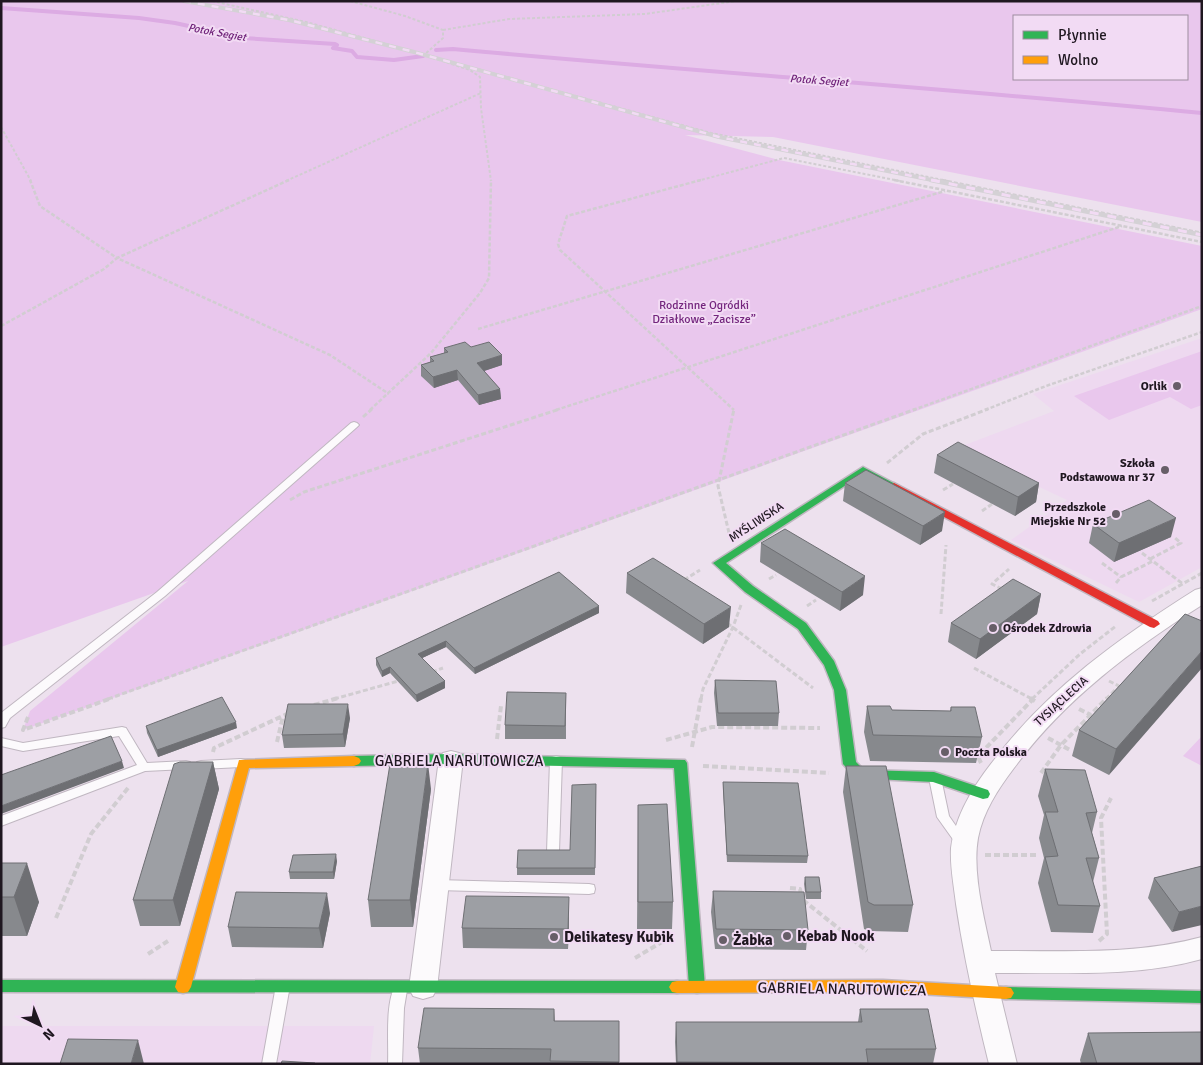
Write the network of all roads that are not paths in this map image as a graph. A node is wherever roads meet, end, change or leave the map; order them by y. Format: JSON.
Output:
{"nodes":[{"id":1,"x":354,"y":425,"type":"road end"},
{"id":2,"x":1202,"y":595,"type":"edge"},
{"id":3,"x":1154,"y":624,"type":"junction"},
{"id":4,"x":1,"y":724,"type":"edge"},
{"id":5,"x":1,"y":742,"type":"edge"},
{"id":6,"x":451,"y":759,"type":"junction"},
{"id":7,"x":556,"y":760,"type":"junction"},
{"id":8,"x":244,"y":763,"type":"junction"},
{"id":9,"x":144,"y":767,"type":"junction"},
{"id":10,"x":934,"y":777,"type":"junction"},
{"id":11,"x":983,"y":794,"type":"junction"},
{"id":12,"x":1,"y":821,"type":"edge"},
{"id":13,"x":964,"y":849,"type":"junction"},
{"id":14,"x":552,"y":852,"type":"edge"},
{"id":15,"x":436,"y":886,"type":"junction"},
{"id":16,"x":588,"y":889,"type":"dead end"},
{"id":17,"x":1202,"y":948,"type":"edge"},
{"id":18,"x":979,"y":962,"type":"junction"},
{"id":19,"x":1,"y":986,"type":"edge"},
{"id":20,"x":183,"y":987,"type":"junction"},
{"id":21,"x":697,"y":987,"type":"junction"},
{"id":22,"x":283,"y":988,"type":"junction"},
{"id":23,"x":412,"y":988,"type":"junction"},
{"id":24,"x":986,"y":993,"type":"junction"},
{"id":25,"x":1202,"y":997,"type":"edge"},
{"id":26,"x":269,"y":1064,"type":"edge"},
{"id":27,"x":395,"y":1064,"type":"edge"},
{"id":28,"x":1003,"y":1064,"type":"edge"}],
"edges":[{"from":1,"to":4,"type":"lane"},
{"from":2,"to":3,"type":"street","name":"TYSIĄCLECIA"},
{"from":3,"to":10,"type":"street","name":"MYŚLIWSKA"},
{"from":3,"to":11,"type":"street","name":"TYSIĄCLECIA"},
{"from":5,"to":9,"type":"lane"},
{"from":6,"to":7,"type":"street","name":"GABRIELA NARUTOWICZA"},
{"from":6,"to":8,"type":"street","name":"GABRIELA NARUTOWICZA"},
{"from":6,"to":15,"type":"street"},
{"from":7,"to":14,"type":"lane"},
{"from":7,"to":21,"type":"street","name":"GABRIELA NARUTOWICZA"},
{"from":8,"to":9,"type":"lane"},
{"from":8,"to":20,"type":"street"},
{"from":9,"to":12,"type":"lane"},
{"from":10,"to":11,"type":"street"},
{"from":10,"to":13,"type":"lane"},
{"from":11,"to":13,"type":"street","name":"TYSIĄCLECIA"},
{"from":13,"to":18,"type":"street","name":"TYSIĄCLECIA"},
{"from":15,"to":16,"type":"lane"},
{"from":15,"to":23,"type":"street"},
{"from":17,"to":18,"type":"street"},
{"from":18,"to":24,"type":"street","name":"TYSIĄCLECIA"},
{"from":19,"to":20,"type":"street","name":"GABRIELA NARUTOWICZA"},
{"from":20,"to":22,"type":"street","name":"GABRIELA NARUTOWICZA"},
{"from":21,"to":23,"type":"street","name":"GABRIELA NARUTOWICZA"},
{"from":21,"to":24,"type":"street","name":"GABRIELA NARUTOWICZA"},
{"from":22,"to":23,"type":"street","name":"GABRIELA NARUTOWICZA"},
{"from":22,"to":26,"type":"lane"},
{"from":23,"to":27,"type":"lane"},
{"from":24,"to":25,"type":"street","name":"GABRIELA NARUTOWICZA"},
{"from":24,"to":28,"type":"street","name":"TYSIĄCLECIA"}]}
